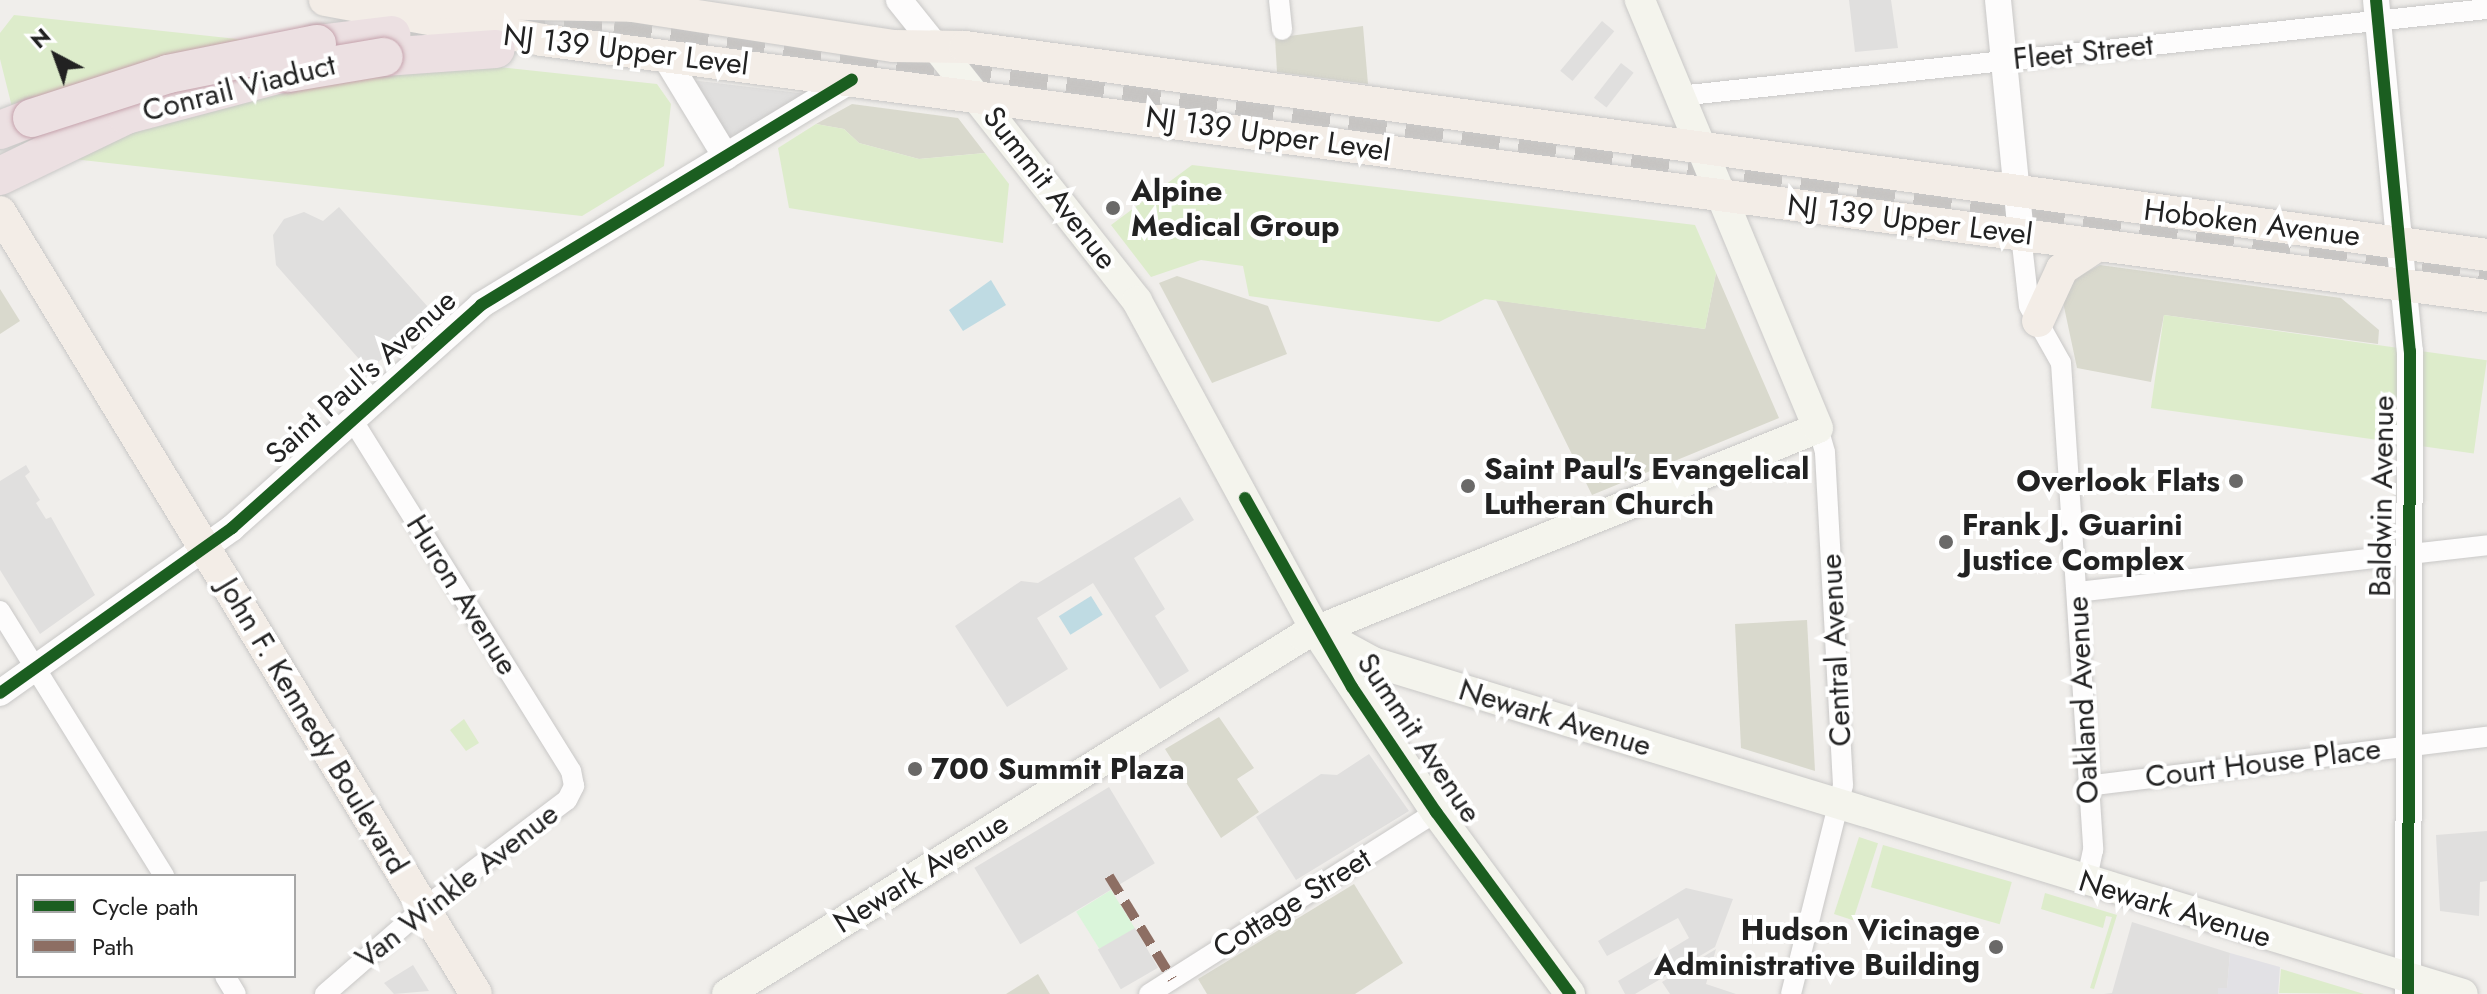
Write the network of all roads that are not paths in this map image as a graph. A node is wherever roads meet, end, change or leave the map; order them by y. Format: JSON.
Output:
{"nodes":[{"id":1,"x":328,"y":0,"type":"edge"},
{"id":2,"x":899,"y":0,"type":"edge"},
{"id":3,"x":1279,"y":0,"type":"edge"},
{"id":4,"x":1640,"y":0,"type":"edge"},
{"id":5,"x":1998,"y":0,"type":"edge"},
{"id":6,"x":630,"y":3,"type":"edge"},
{"id":7,"x":2487,"y":9,"type":"edge"},
{"id":8,"x":2377,"y":10,"type":"edge"},
{"id":9,"x":1282,"y":30,"type":"dead end"},
{"id":10,"x":935,"y":45,"type":"junction"},
{"id":11,"x":388,"y":46,"type":"junction"},
{"id":12,"x":496,"y":49,"type":"dead end"},
{"id":13,"x":664,"y":55,"type":"junction"},
{"id":14,"x":2004,"y":60,"type":"junction"},
{"id":15,"x":852,"y":79,"type":"junction"},
{"id":16,"x":977,"y":96,"type":"junction"},
{"id":17,"x":1679,"y":96,"type":"junction"},
{"id":18,"x":16,"y":124,"type":"edge"},
{"id":19,"x":82,"y":128,"type":"junction"},
{"id":20,"x":1701,"y":146,"type":"junction"},
{"id":21,"x":726,"y":157,"type":"junction"},
{"id":22,"x":0,"y":158,"type":"edge"},
{"id":23,"x":0,"y":176,"type":"edge"},
{"id":24,"x":2017,"y":192,"type":"junction"},
{"id":25,"x":1720,"y":196,"type":"junction"},
{"id":26,"x":0,"y":212,"type":"edge"},
{"id":27,"x":2021,"y":235,"type":"junction"},
{"id":28,"x":2403,"y":242,"type":"junction"},
{"id":29,"x":2098,"y":245,"type":"junction"},
{"id":30,"x":2487,"y":255,"type":"edge"},
{"id":31,"x":2208,"y":260,"type":"joint"},
{"id":32,"x":2406,"y":285,"type":"junction"},
{"id":33,"x":2487,"y":296,"type":"edge"},
{"id":34,"x":2038,"y":321,"type":"junction"},
{"id":35,"x":353,"y":421,"type":"junction"},
{"id":36,"x":1818,"y":428,"type":"junction"},
{"id":37,"x":2487,"y":545,"type":"edge"},
{"id":38,"x":205,"y":548,"type":"junction"},
{"id":39,"x":2405,"y":555,"type":"junction"},
{"id":40,"x":2077,"y":592,"type":"junction"},
{"id":41,"x":0,"y":611,"type":"edge"},
{"id":42,"x":1316,"y":631,"type":"junction"},
{"id":43,"x":36,"y":669,"type":"junction"},
{"id":44,"x":0,"y":693,"type":"edge"},
{"id":45,"x":2487,"y":737,"type":"edge"},
{"id":46,"x":2407,"y":745,"type":"junction"},
{"id":47,"x":571,"y":771,"type":"joint"},
{"id":48,"x":2086,"y":786,"type":"junction"},
{"id":49,"x":1839,"y":806,"type":"junction"},
{"id":50,"x":1436,"y":812,"type":"junction"},
{"id":51,"x":163,"y":874,"type":"edge"},
{"id":52,"x":2086,"y":882,"type":"junction"},
{"id":53,"x":424,"y":908,"type":"junction"},
{"id":54,"x":2409,"y":985,"type":"edge"},
{"id":55,"x":1562,"y":991,"type":"edge"},
{"id":56,"x":325,"y":994,"type":"edge"},
{"id":57,"x":476,"y":994,"type":"edge"},
{"id":58,"x":727,"y":994,"type":"edge"},
{"id":59,"x":1149,"y":994,"type":"edge"},
{"id":60,"x":1791,"y":994,"type":"edge"},
{"id":61,"x":2463,"y":994,"type":"edge"}],
"edges":[{"from":1,"to":6,"type":"main road","name":"NJ 139 Upper Level"},
{"from":1,"to":13,"type":"main road","name":"NJ 139 Upper Level"},
{"from":2,"to":10,"type":"street","name":"Summit Avenue"},
{"from":3,"to":9,"type":"street"},
{"from":4,"to":17,"type":"main road","name":"Central Avenue"},
{"from":5,"to":14,"type":"street","name":"Oakland Avenue"},
{"from":6,"to":10,"type":"main road","name":"NJ 139 Upper Level"},
{"from":7,"to":8,"type":"street","name":"Fleet Street"},
{"from":8,"to":14,"type":"street","name":"Fleet Street"},
{"from":8,"to":28,"type":"street","name":"Baldwin Avenue"},
{"from":10,"to":16,"type":"main road","name":"Summit Avenue"},
{"from":10,"to":20,"type":"main road","name":"NJ 139 Upper Level"},
{"from":11,"to":12,"type":"highway"},
{"from":11,"to":18,"type":"highway","name":"Conrail Viaduct","bridge":true},
{"from":11,"to":19,"type":"highway","name":"Conrail Viaduct","bridge":true},
{"from":13,"to":15,"type":"main road","name":"NJ 139 Upper Level"},
{"from":13,"to":21,"type":"street"},
{"from":14,"to":17,"type":"street","name":"Fleet Street"},
{"from":14,"to":24,"type":"street","name":"Oakland Avenue"},
{"from":15,"to":16,"type":"main road","name":"NJ 139 Upper Level"},
{"from":15,"to":21,"type":"street","name":"Saint Paul's Avenue"},
{"from":16,"to":25,"type":"main road","name":"NJ 139 Upper Level"},
{"from":16,"to":42,"type":"main road","name":"Summit Avenue"},
{"from":17,"to":20,"type":"main road","name":"Central Avenue"},
{"from":19,"to":22,"type":"highway"},
{"from":19,"to":23,"type":"highway"},
{"from":20,"to":24,"type":"main road","name":"NJ 139 Upper Level"},
{"from":20,"to":25,"type":"main road","name":"Central Avenue"},
{"from":21,"to":35,"type":"street","name":"Saint Paul's Avenue"},
{"from":24,"to":27,"type":"street","name":"Oakland Avenue"},
{"from":24,"to":28,"type":"main road","name":"Hoboken Avenue"},
{"from":25,"to":27,"type":"main road","name":"NJ 139 Upper Level"},
{"from":25,"to":36,"type":"main road","name":"Central Avenue"},
{"from":26,"to":38,"type":"main road","name":"John F. Kennedy Boulevard"},
{"from":27,"to":29,"type":"main road","name":"NJ 139 Upper Level"},
{"from":27,"to":34,"type":"street","name":"Oakland Avenue"},
{"from":28,"to":30,"type":"main road","name":"Hoboken Avenue"},
{"from":28,"to":32,"type":"street","name":"Baldwin Avenue"},
{"from":29,"to":31,"type":"main road","name":"NJ 139 Upper Level"},
{"from":29,"to":34,"type":"main road"},
{"from":31,"to":32,"type":"main road","name":"Hoboken Avenue"},
{"from":32,"to":33,"type":"main road","name":"Hoboken Avenue"},
{"from":32,"to":39,"type":"street","name":"Baldwin Avenue"},
{"from":34,"to":40,"type":"street","name":"Oakland Avenue"},
{"from":35,"to":38,"type":"street","name":"Saint Paul's Avenue"},
{"from":35,"to":47,"type":"street","name":"Huron Avenue"},
{"from":36,"to":42,"type":"main road"},
{"from":36,"to":49,"type":"street","name":"Central Avenue"},
{"from":37,"to":39,"type":"street"},
{"from":38,"to":43,"type":"street","name":"Saint Paul's Avenue"},
{"from":38,"to":53,"type":"main road","name":"John F. Kennedy Boulevard"},
{"from":39,"to":40,"type":"street"},
{"from":39,"to":46,"type":"street","name":"Baldwin Avenue"},
{"from":40,"to":48,"type":"street","name":"Oakland Avenue"},
{"from":41,"to":43,"type":"street"},
{"from":42,"to":49,"type":"main road","name":"Newark Avenue"},
{"from":42,"to":50,"type":"main road","name":"Summit Avenue"},
{"from":42,"to":58,"type":"main road","name":"Newark Avenue"},
{"from":43,"to":44,"type":"street","name":"Saint Paul's Avenue"},
{"from":43,"to":51,"type":"street"},
{"from":45,"to":46,"type":"street","name":"Court House Place"},
{"from":46,"to":48,"type":"street","name":"Court House Place"},
{"from":46,"to":54,"type":"street","name":"Baldwin Avenue"},
{"from":47,"to":53,"type":"street","name":"Van Winkle Avenue"},
{"from":48,"to":52,"type":"street","name":"Oakland Avenue"},
{"from":49,"to":52,"type":"main road","name":"Newark Avenue"},
{"from":49,"to":60,"type":"street","name":"Central Avenue"},
{"from":50,"to":55,"type":"main road","name":"Summit Avenue"},
{"from":50,"to":59,"type":"street","name":"Cottage Street"},
{"from":52,"to":54,"type":"main road","name":"Newark Avenue"},
{"from":53,"to":56,"type":"street","name":"Van Winkle Avenue"},
{"from":53,"to":57,"type":"main road","name":"John F. Kennedy Boulevard"},
{"from":54,"to":61,"type":"main road","name":"Newark Avenue"}]}
